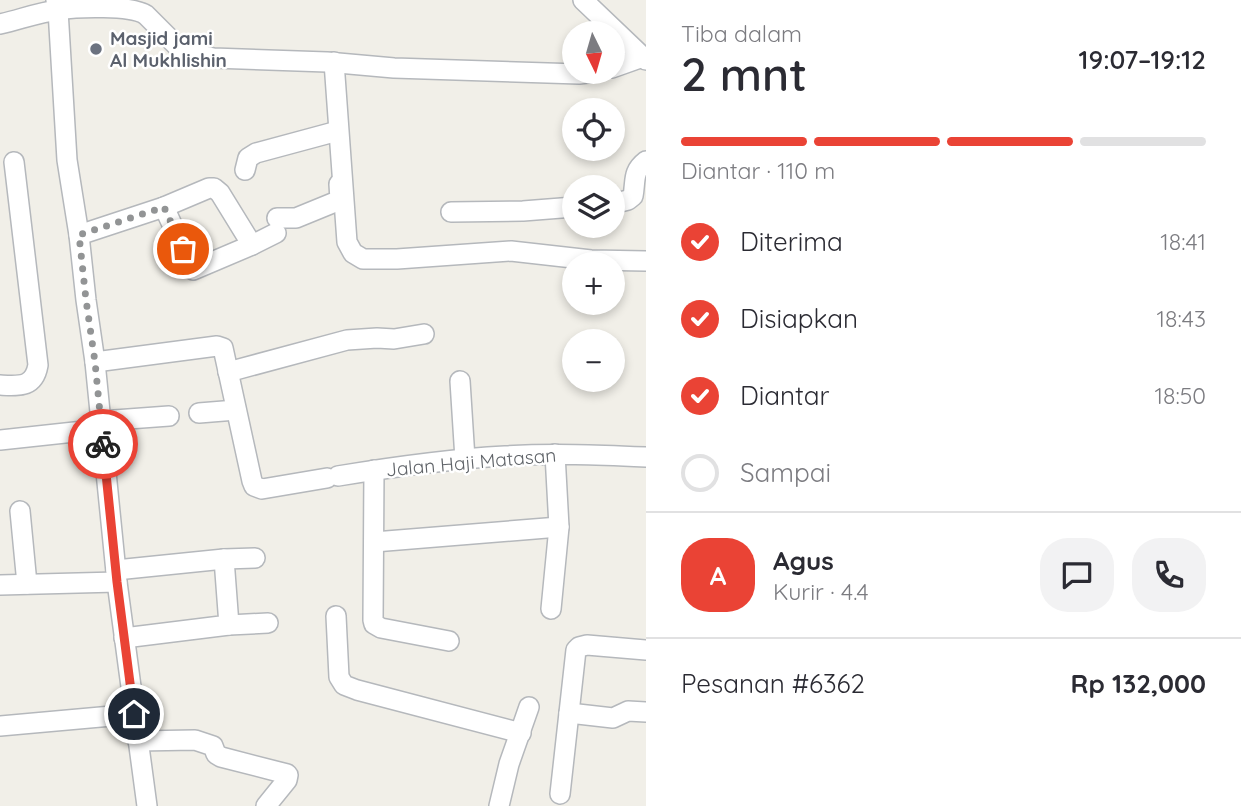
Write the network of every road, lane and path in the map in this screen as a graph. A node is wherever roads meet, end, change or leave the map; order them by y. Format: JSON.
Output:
{"nodes":[{"id":1,"x":583,"y":0,"type":"edge"},
{"id":2,"x":57,"y":5,"type":"edge"},
{"id":3,"x":150,"y":9,"type":"edge"},
{"id":4,"x":0,"y":24,"type":"edge"},
{"id":5,"x":644,"y":58,"type":"edge"},
{"id":6,"x":330,"y":62,"type":"junction"},
{"id":7,"x":625,"y":64,"type":"edge"},
{"id":8,"x":562,"y":74,"type":"edge"},
{"id":9,"x":334,"y":132,"type":"junction"},
{"id":10,"x":646,"y":161,"type":"edge"},
{"id":11,"x":14,"y":162,"type":"dead end"},
{"id":12,"x":245,"y":170,"type":"dead end"},
{"id":13,"x":639,"y":196,"type":"edge"},
{"id":14,"x":164,"y":207,"type":"junction"},
{"id":15,"x":562,"y":208,"type":"edge"},
{"id":16,"x":451,"y":212,"type":"dead end"},
{"id":17,"x":79,"y":235,"type":"junction"},
{"id":18,"x":252,"y":245,"type":"junction"},
{"id":19,"x":646,"y":261,"type":"edge"},
{"id":20,"x":425,"y":334,"type":"dead end"},
{"id":21,"x":95,"y":362,"type":"junction"},
{"id":22,"x":228,"y":372,"type":"junction"},
{"id":23,"x":460,"y":381,"type":"dead end"},
{"id":24,"x":0,"y":385,"type":"edge"},
{"id":25,"x":236,"y":410,"type":"junction"},
{"id":26,"x":199,"y":413,"type":"dead end"},
{"id":27,"x":169,"y":416,"type":"dead end"},
{"id":28,"x":102,"y":425,"type":"junction"},
{"id":29,"x":0,"y":440,"type":"edge"},
{"id":30,"x":555,"y":454,"type":"junction"},
{"id":31,"x":646,"y":457,"type":"edge"},
{"id":32,"x":465,"y":459,"type":"junction"},
{"id":33,"x":374,"y":470,"type":"junction"},
{"id":34,"x":20,"y":511,"type":"dead end"},
{"id":35,"x":559,"y":527,"type":"junction"},
{"id":36,"x":374,"y":542,"type":"junction"},
{"id":37,"x":256,"y":558,"type":"dead end"},
{"id":38,"x":224,"y":559,"type":"junction"},
{"id":39,"x":117,"y":576,"type":"junction"},
{"id":40,"x":27,"y":584,"type":"junction"},
{"id":41,"x":0,"y":585,"type":"edge"},
{"id":42,"x":551,"y":609,"type":"dead end"},
{"id":43,"x":336,"y":616,"type":"dead end"},
{"id":44,"x":268,"y":622,"type":"dead end"},
{"id":45,"x":229,"y":625,"type":"junction"},
{"id":46,"x":124,"y":638,"type":"junction"},
{"id":47,"x":449,"y":640,"type":"dead end"},
{"id":48,"x":646,"y":650,"type":"edge"},
{"id":49,"x":529,"y":707,"type":"dead end"},
{"id":50,"x":646,"y":712,"type":"edge"},
{"id":51,"x":569,"y":713,"type":"junction"},
{"id":52,"x":134,"y":714,"type":"junction"},
{"id":53,"x":0,"y":726,"type":"edge"},
{"id":54,"x":521,"y":733,"type":"junction"},
{"id":55,"x":138,"y":741,"type":"junction"},
{"id":56,"x":560,"y":794,"type":"dead end"},
{"id":57,"x":268,"y":805,"type":"edge"},
{"id":58,"x":147,"y":806,"type":"edge"},
{"id":59,"x":499,"y":806,"type":"edge"}],
"edges":[{"from":1,"to":5,"type":"street"},
{"from":2,"to":3,"type":"street"},
{"from":2,"to":4,"type":"street"},
{"from":2,"to":17,"type":"street"},
{"from":3,"to":6,"type":"street"},
{"from":5,"to":7,"type":"street"},
{"from":6,"to":8,"type":"street"},
{"from":6,"to":9,"type":"street"},
{"from":6,"to":19,"type":"street"},
{"from":9,"to":12,"type":"street"},
{"from":9,"to":18,"type":"street"},
{"from":10,"to":13,"type":"street"},
{"from":11,"to":24,"type":"street"},
{"from":14,"to":17,"type":"street"},
{"from":14,"to":18,"type":"street"},
{"from":14,"to":18,"type":"street"},
{"from":15,"to":16,"type":"street"},
{"from":17,"to":21,"type":"street"},
{"from":20,"to":22,"type":"street"},
{"from":21,"to":22,"type":"street","name":"Jalan Haji Matasan"},
{"from":21,"to":28,"type":"street"},
{"from":22,"to":25,"type":"street","name":"Jalan Haji Matasan"},
{"from":23,"to":32,"type":"street"},
{"from":25,"to":26,"type":"street"},
{"from":25,"to":33,"type":"street","name":"Jalan Haji Matasan"},
{"from":27,"to":28,"type":"street"},
{"from":28,"to":29,"type":"street"},
{"from":28,"to":39,"type":"street"},
{"from":30,"to":31,"type":"street","name":"Jalan Haji Matasan"},
{"from":30,"to":32,"type":"street","name":"Jalan Haji Matasan"},
{"from":30,"to":35,"type":"street"},
{"from":32,"to":33,"type":"street","name":"Jalan Haji Matasan"},
{"from":33,"to":36,"type":"street"},
{"from":34,"to":40,"type":"street"},
{"from":35,"to":36,"type":"street"},
{"from":35,"to":42,"type":"street"},
{"from":36,"to":47,"type":"street"},
{"from":37,"to":38,"type":"street"},
{"from":38,"to":39,"type":"street"},
{"from":38,"to":45,"type":"street"},
{"from":39,"to":40,"type":"street"},
{"from":39,"to":46,"type":"street"},
{"from":40,"to":41,"type":"street"},
{"from":43,"to":54,"type":"street"},
{"from":44,"to":45,"type":"street"},
{"from":45,"to":46,"type":"street"},
{"from":46,"to":52,"type":"street"},
{"from":48,"to":51,"type":"street"},
{"from":49,"to":54,"type":"street"},
{"from":50,"to":51,"type":"street"},
{"from":51,"to":56,"type":"street"},
{"from":52,"to":53,"type":"street"},
{"from":52,"to":55,"type":"street"},
{"from":54,"to":59,"type":"street"},
{"from":55,"to":57,"type":"street"},
{"from":55,"to":58,"type":"street"}]}
